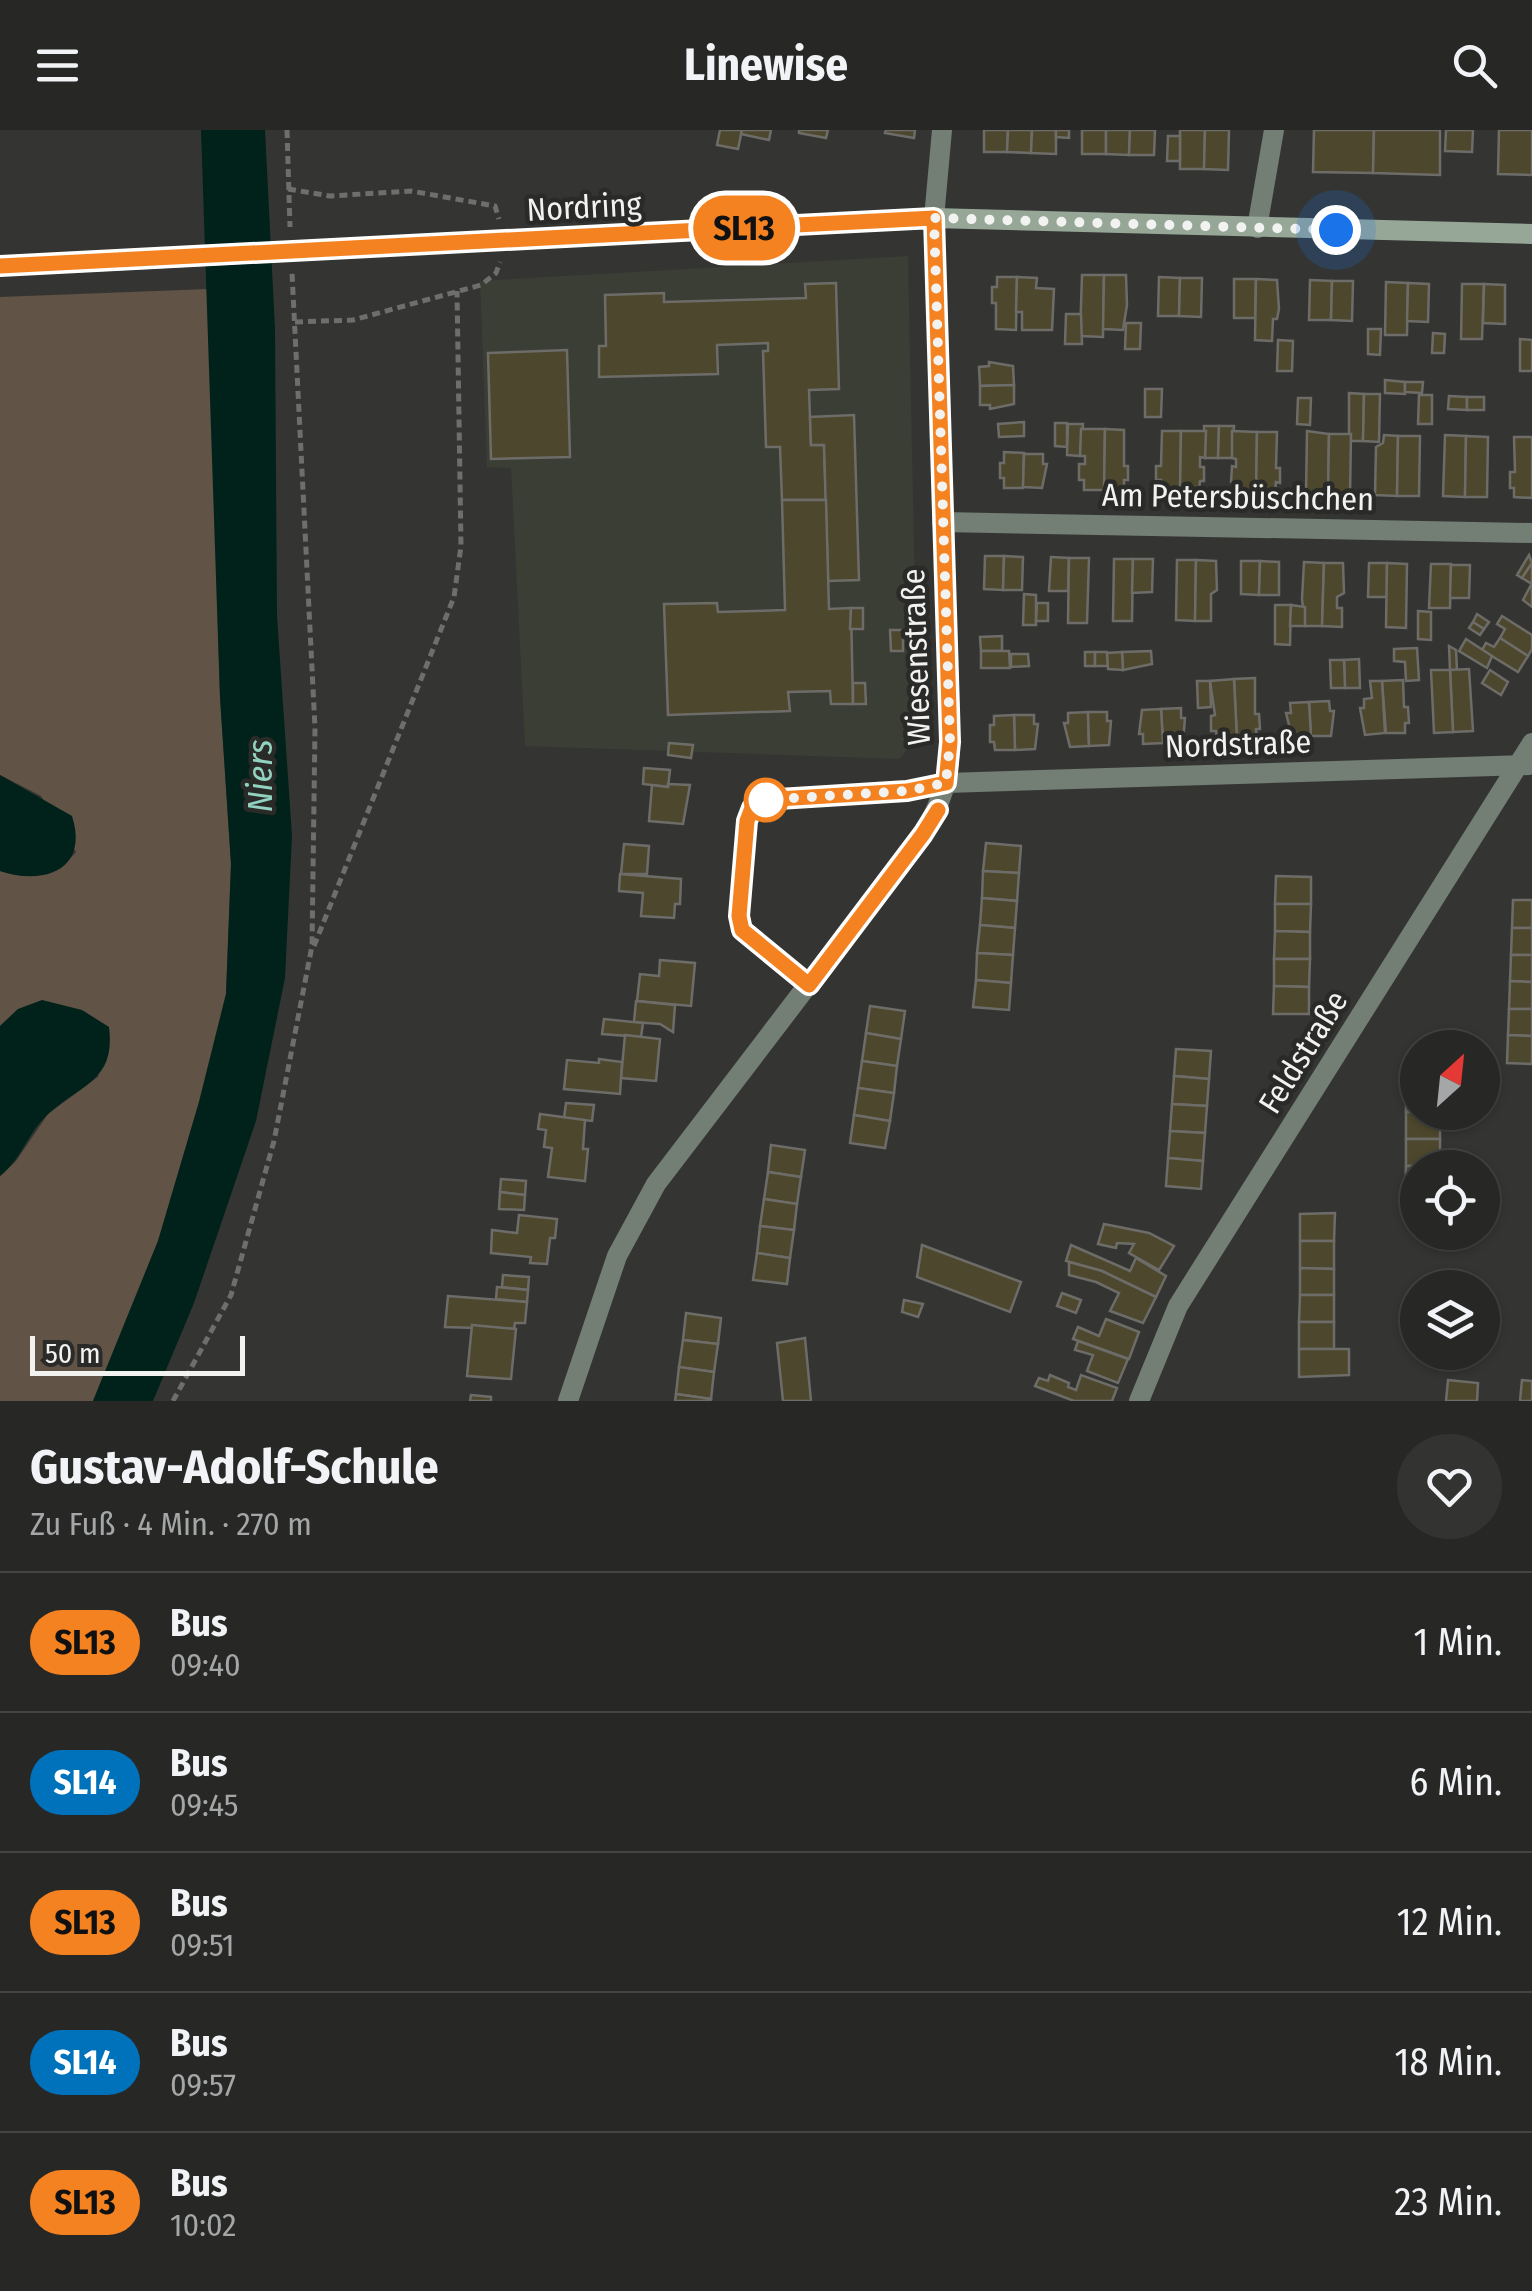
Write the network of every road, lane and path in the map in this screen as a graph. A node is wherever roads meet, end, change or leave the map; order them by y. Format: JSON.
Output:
{"nodes":[{"id":1,"x":287,"y":130,"type":"edge"},
{"id":2,"x":942,"y":130,"type":"edge"},
{"id":3,"x":1274,"y":130,"type":"edge"},
{"id":4,"x":288,"y":189,"type":"junction"},
{"id":5,"x":934,"y":218,"type":"junction"},
{"id":6,"x":1257,"y":228,"type":"junction"},
{"id":7,"x":1532,"y":234,"type":"edge"},
{"id":8,"x":290,"y":241,"type":"dead end"},
{"id":9,"x":508,"y":241,"type":"junction"},
{"id":10,"x":292,"y":259,"type":"dead end"},
{"id":11,"x":0,"y":266,"type":"edge"},
{"id":12,"x":457,"y":292,"type":"junction"},
{"id":13,"x":294,"y":322,"type":"junction"},
{"id":14,"x":942,"y":522,"type":"junction"},
{"id":15,"x":1532,"y":533,"type":"edge"},
{"id":16,"x":1532,"y":744,"type":"edge"},
{"id":17,"x":1526,"y":765,"type":"edge"},
{"id":18,"x":946,"y":783,"type":"junction"},
{"id":19,"x":310,"y":956,"type":"junction"},
{"id":20,"x":809,"y":985,"type":"junction"},
{"id":21,"x":173,"y":1401,"type":"edge"},
{"id":22,"x":568,"y":1401,"type":"edge"},
{"id":23,"x":1139,"y":1401,"type":"edge"}],
"edges":[{"from":1,"to":4,"type":"path"},
{"from":2,"to":5,"type":"street","name":"Wiesenstraße"},
{"from":3,"to":6,"type":"street"},
{"from":4,"to":8,"type":"path"},
{"from":4,"to":9,"type":"path"},
{"from":5,"to":6,"type":"street","name":"Nordring"},
{"from":5,"to":9,"type":"street","name":"Nordring"},
{"from":5,"to":14,"type":"street","name":"Wiesenstraße"},
{"from":6,"to":7,"type":"street","name":"Nordring"},
{"from":9,"to":11,"type":"street","name":"Nordring","bridge":true},
{"from":9,"to":12,"type":"path"},
{"from":10,"to":13,"type":"path"},
{"from":12,"to":13,"type":"path"},
{"from":12,"to":19,"type":"path"},
{"from":13,"to":19,"type":"path"},
{"from":14,"to":15,"type":"street","name":"Am Petersbüschchen"},
{"from":14,"to":18,"type":"street","name":"Wiesenstraße"},
{"from":16,"to":17,"type":"street","name":"Feldstraße"},
{"from":17,"to":18,"type":"street","name":"Nordstraße"},
{"from":17,"to":23,"type":"street","name":"Feldstraße"},
{"from":18,"to":20,"type":"street","name":"Wiesenstraße"},
{"from":18,"to":20,"type":"lane"},
{"from":19,"to":21,"type":"path"},
{"from":20,"to":22,"type":"street","name":"Wiesenstraße"}]}
